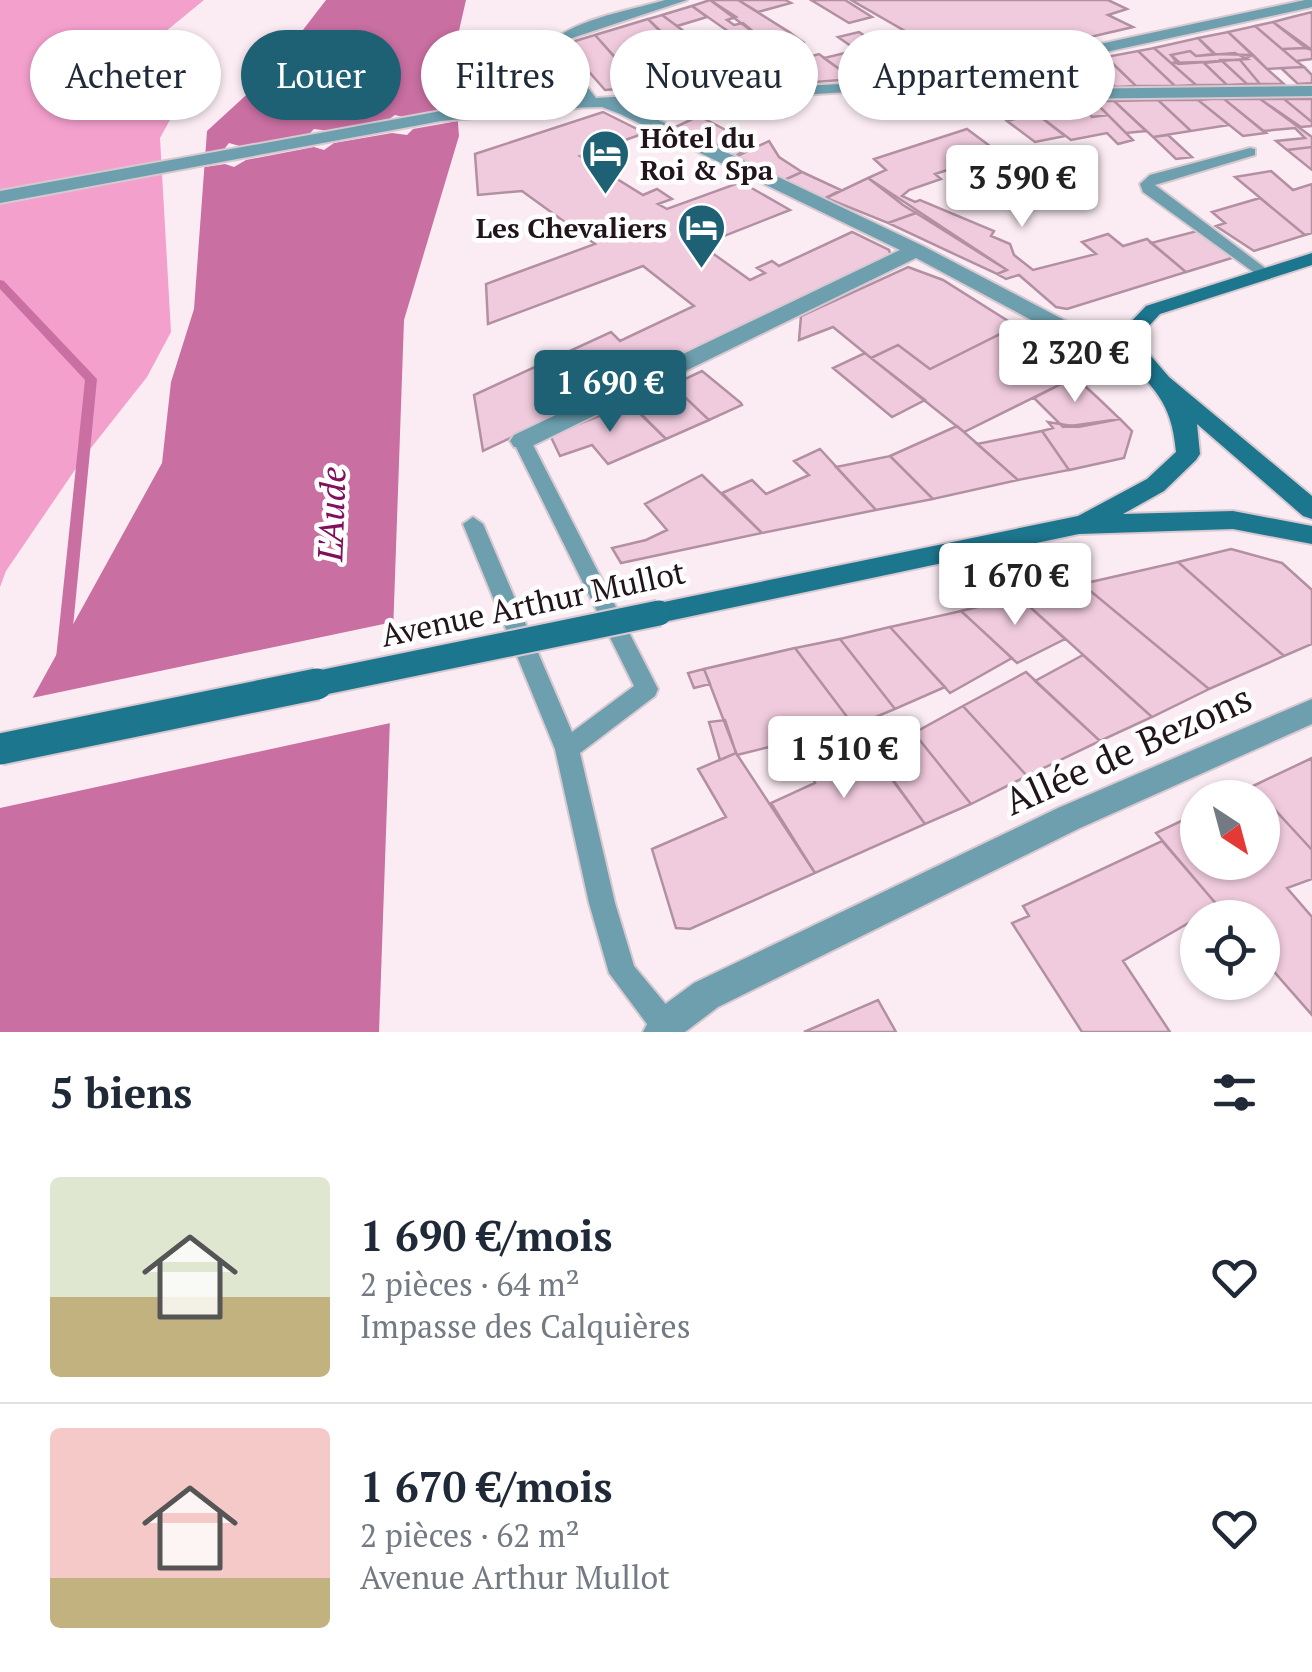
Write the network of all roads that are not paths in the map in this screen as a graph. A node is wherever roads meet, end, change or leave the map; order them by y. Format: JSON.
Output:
{"nodes":[{"id":1,"x":680,"y":0,"type":"edge"},
{"id":2,"x":1312,"y":3,"type":"edge"},
{"id":3,"x":580,"y":30,"type":"edge"},
{"id":4,"x":1115,"y":45,"type":"edge"},
{"id":5,"x":838,"y":88,"type":"edge"},
{"id":6,"x":1312,"y":91,"type":"edge"},
{"id":7,"x":1115,"y":93,"type":"edge"},
{"id":8,"x":590,"y":103,"type":"edge"},
{"id":9,"x":590,"y":104,"type":"edge"},
{"id":10,"x":423,"y":120,"type":"edge"},
{"id":11,"x":1250,"y":152,"type":"dead end"},
{"id":12,"x":0,"y":196,"type":"edge"},
{"id":13,"x":916,"y":250,"type":"junction"},
{"id":14,"x":1312,"y":258,"type":"edge"},
{"id":15,"x":1263,"y":274,"type":"junction"},
{"id":16,"x":1134,"y":350,"type":"junction"},
{"id":17,"x":1161,"y":382,"type":"junction"},
{"id":18,"x":522,"y":441,"type":"joint"},
{"id":19,"x":1312,"y":510,"type":"edge"},
{"id":20,"x":473,"y":524,"type":"dead end"},
{"id":21,"x":1079,"y":525,"type":"junction"},
{"id":22,"x":1312,"y":535,"type":"edge"},
{"id":23,"x":1312,"y":711,"type":"edge"},
{"id":24,"x":0,"y":749,"type":"edge"},
{"id":25,"x":567,"y":749,"type":"junction"},
{"id":26,"x":666,"y":1030,"type":"edge"}],
"edges":[{"from":1,"to":3,"type":"street"},
{"from":2,"to":4,"type":"street"},
{"from":5,"to":8,"type":"street"},
{"from":6,"to":7,"type":"street"},
{"from":9,"to":13,"type":"street"},
{"from":10,"to":12,"type":"street"},
{"from":11,"to":15,"type":"lane"},
{"from":13,"to":16,"type":"street"},
{"from":13,"to":18,"type":"street"},
{"from":14,"to":15,"type":"main road"},
{"from":15,"to":16,"type":"main road"},
{"from":16,"to":17,"type":"main road"},
{"from":17,"to":19,"type":"main road"},
{"from":17,"to":21,"type":"main road","name":"Avenue Arthur Mullot"},
{"from":18,"to":25,"type":"lane"},
{"from":20,"to":25,"type":"lane"},
{"from":21,"to":22,"type":"main road","name":"Avenue Arthur Mullot"},
{"from":21,"to":24,"type":"main road","name":"Avenue Arthur Mullot","bridge":true},
{"from":23,"to":26,"type":"street","name":"Allée de Bezons"},
{"from":25,"to":26,"type":"lane"}]}
